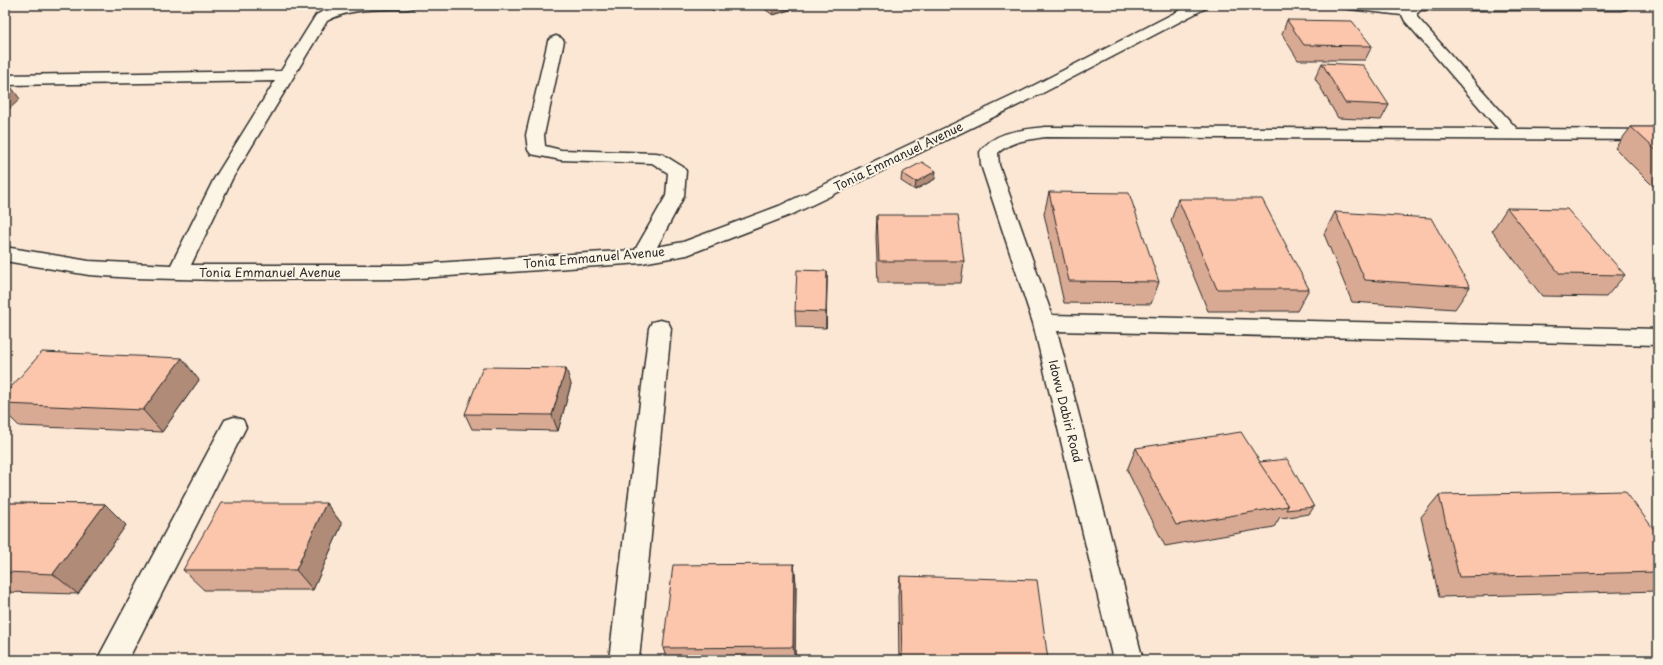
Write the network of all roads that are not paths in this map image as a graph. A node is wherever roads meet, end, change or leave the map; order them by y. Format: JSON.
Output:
{"nodes":[{"id":1,"x":408,"y":5,"type":"edge"},
{"id":2,"x":1201,"y":5,"type":"edge"},
{"id":3,"x":1349,"y":5,"type":"edge"},
{"id":4,"x":1621,"y":6,"type":"dead end"},
{"id":5,"x":1409,"y":11,"type":"junction"},
{"id":6,"x":556,"y":41,"type":"dead end"},
{"id":7,"x":286,"y":76,"type":"junction"},
{"id":8,"x":5,"y":80,"type":"edge"},
{"id":9,"x":1513,"y":135,"type":"junction"},
{"id":10,"x":1658,"y":136,"type":"edge"},
{"id":11,"x":5,"y":254,"type":"edge"},
{"id":12,"x":642,"y":256,"type":"junction"},
{"id":13,"x":178,"y":271,"type":"junction"},
{"id":14,"x":1044,"y":323,"type":"junction"},
{"id":15,"x":660,"y":328,"type":"dead end"},
{"id":16,"x":1658,"y":337,"type":"edge"},
{"id":17,"x":234,"y":427,"type":"dead end"},
{"id":18,"x":112,"y":660,"type":"edge"},
{"id":19,"x":624,"y":660,"type":"edge"},
{"id":20,"x":1128,"y":660,"type":"edge"}],
"edges":[{"from":1,"to":7,"type":"street"},
{"from":2,"to":12,"type":"street","name":"Tonia Emmanuel Avenue"},
{"from":3,"to":5,"type":"street"},
{"from":4,"to":5,"type":"street"},
{"from":5,"to":9,"type":"street"},
{"from":6,"to":12,"type":"street"},
{"from":7,"to":8,"type":"street"},
{"from":7,"to":13,"type":"street"},
{"from":9,"to":10,"type":"street"},
{"from":9,"to":14,"type":"street","name":"Idowu Dabiri Road"},
{"from":11,"to":13,"type":"street","name":"Tonia Emmanuel Avenue"},
{"from":12,"to":13,"type":"street","name":"Tonia Emmanuel Avenue"},
{"from":14,"to":16,"type":"street"},
{"from":14,"to":20,"type":"street","name":"Idowu Dabiri Road"},
{"from":15,"to":19,"type":"street"},
{"from":17,"to":18,"type":"street"}]}
